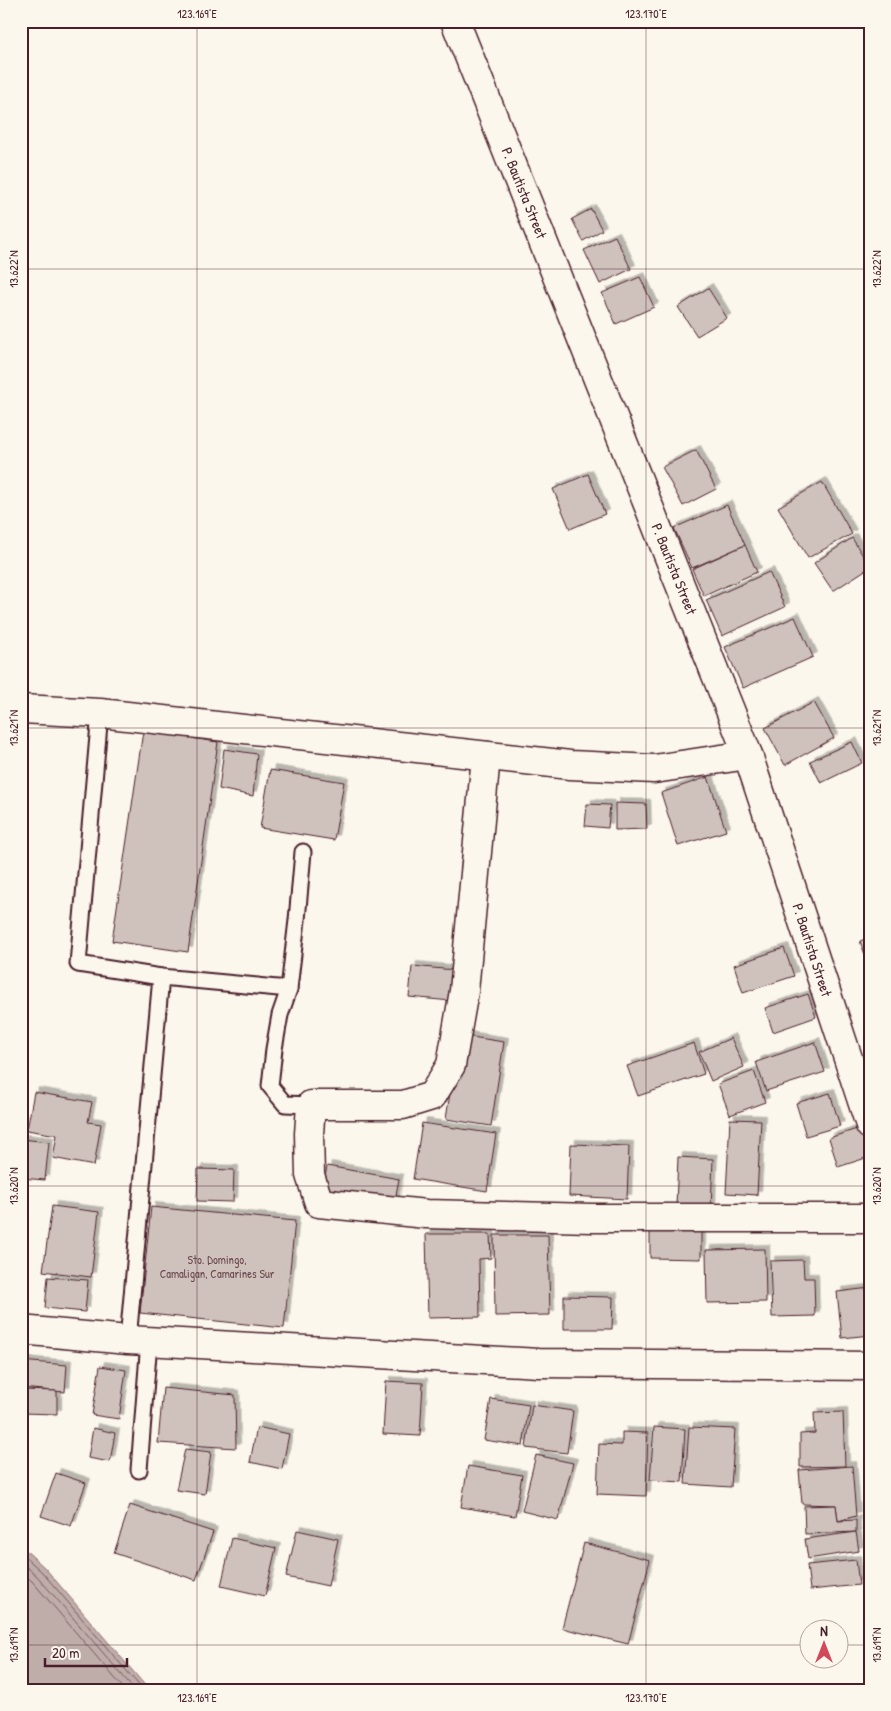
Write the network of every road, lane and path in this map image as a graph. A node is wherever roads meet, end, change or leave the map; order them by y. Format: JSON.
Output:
{"nodes":[{"id":1,"x":455,"y":21,"type":"edge"},
{"id":2,"x":21,"y":709,"type":"edge"},
{"id":3,"x":100,"y":713,"type":"junction"},
{"id":4,"x":748,"y":755,"type":"junction"},
{"id":5,"x":486,"y":756,"type":"junction"},
{"id":6,"x":303,"y":852,"type":"dead end"},
{"id":7,"x":161,"y":977,"type":"junction"},
{"id":8,"x":289,"y":989,"type":"junction"},
{"id":9,"x":311,"y":1105,"type":"junction"},
{"id":10,"x":870,"y":1125,"type":"edge"},
{"id":11,"x":870,"y":1218,"type":"edge"},
{"id":12,"x":21,"y":1330,"type":"edge"},
{"id":13,"x":139,"y":1341,"type":"junction"},
{"id":14,"x":870,"y":1366,"type":"edge"},
{"id":15,"x":139,"y":1470,"type":"dead end"}],
"edges":[{"from":1,"to":4,"type":"street","name":"P. Bautista Street"},
{"from":2,"to":3,"type":"street"},
{"from":3,"to":5,"type":"street"},
{"from":3,"to":7,"type":"lane"},
{"from":4,"to":5,"type":"street"},
{"from":4,"to":10,"type":"street","name":"P. Bautista Street"},
{"from":5,"to":9,"type":"street"},
{"from":6,"to":8,"type":"lane"},
{"from":7,"to":8,"type":"lane"},
{"from":7,"to":13,"type":"lane"},
{"from":8,"to":9,"type":"lane"},
{"from":9,"to":11,"type":"street"},
{"from":12,"to":13,"type":"street"},
{"from":13,"to":14,"type":"street"},
{"from":13,"to":15,"type":"lane"}]}
